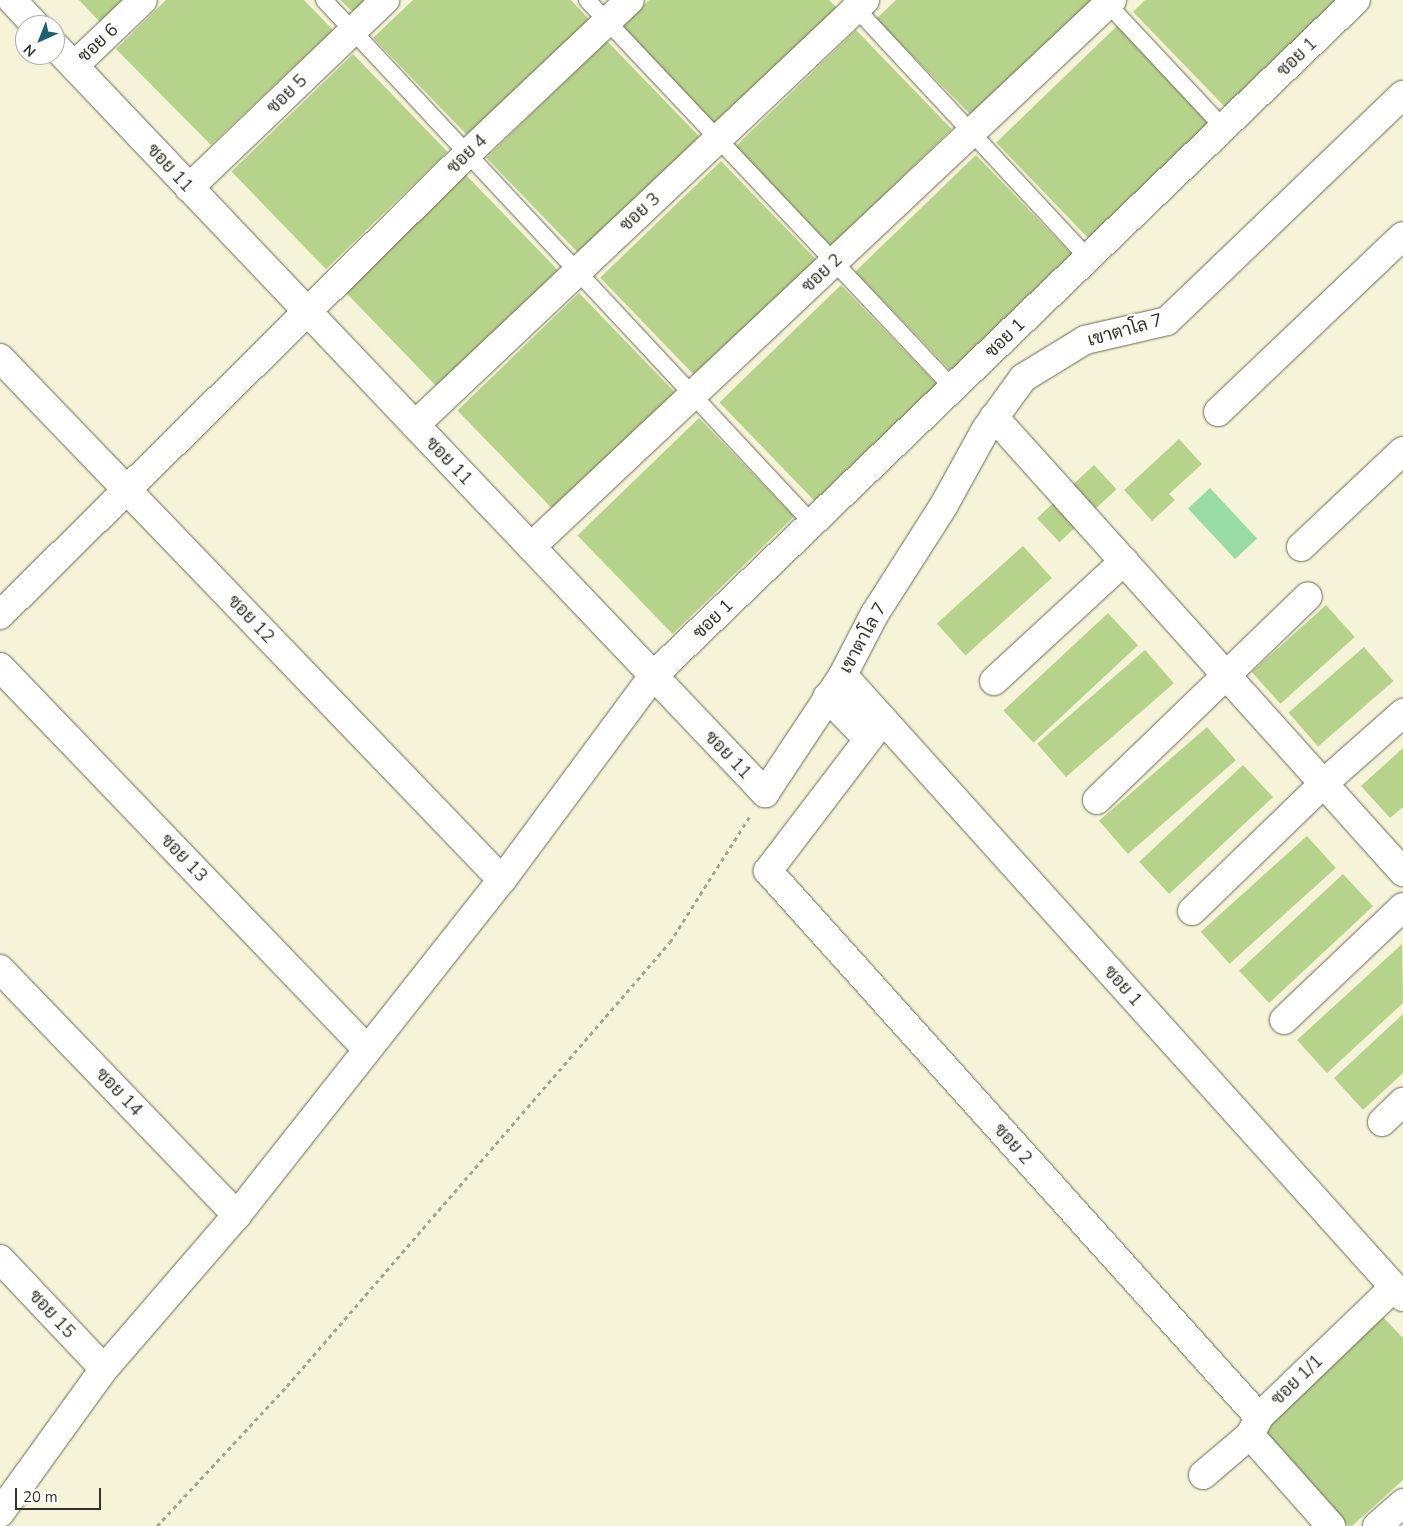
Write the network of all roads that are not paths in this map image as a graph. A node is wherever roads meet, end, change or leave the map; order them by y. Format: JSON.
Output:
{"nodes":[{"id":1,"x":12,"y":0,"type":"edge"},
{"id":2,"x":143,"y":0,"type":"edge"},
{"id":3,"x":324,"y":0,"type":"edge"},
{"id":4,"x":385,"y":0,"type":"edge"},
{"id":5,"x":587,"y":0,"type":"edge"},
{"id":6,"x":630,"y":0,"type":"edge"},
{"id":7,"x":1356,"y":0,"type":"edge"},
{"id":8,"x":1108,"y":1,"type":"edge"},
{"id":9,"x":856,"y":3,"type":"edge"},
{"id":10,"x":26,"y":15,"type":"edge"},
{"id":11,"x":608,"y":21,"type":"junction"},
{"id":12,"x":353,"y":31,"type":"junction"},
{"id":13,"x":65,"y":57,"type":"edge"},
{"id":14,"x":74,"y":66,"type":"junction"},
{"id":15,"x":1403,"y":95,"type":"edge"},
{"id":16,"x":1223,"y":128,"type":"junction"},
{"id":17,"x":972,"y":133,"type":"junction"},
{"id":18,"x":718,"y":138,"type":"junction"},
{"id":19,"x":467,"y":154,"type":"junction"},
{"id":20,"x":189,"y":188,"type":"junction"},
{"id":21,"x":1403,"y":236,"type":"edge"},
{"id":22,"x":1088,"y":258,"type":"junction"},
{"id":23,"x":834,"y":262,"type":"junction"},
{"id":24,"x":577,"y":271,"type":"junction"},
{"id":25,"x":308,"y":312,"type":"junction"},
{"id":26,"x":0,"y":358,"type":"edge"},
{"id":27,"x":953,"y":388,"type":"junction"},
{"id":28,"x":692,"y":395,"type":"junction"},
{"id":29,"x":1218,"y":412,"type":"dead end"},
{"id":30,"x":994,"y":417,"type":"junction"},
{"id":31,"x":415,"y":425,"type":"junction"},
{"id":32,"x":1403,"y":451,"type":"edge"},
{"id":33,"x":128,"y":491,"type":"junction"},
{"id":34,"x":812,"y":523,"type":"junction"},
{"id":35,"x":531,"y":547,"type":"junction"},
{"id":36,"x":1301,"y":547,"type":"dead end"},
{"id":37,"x":1124,"y":561,"type":"junction"},
{"id":38,"x":1308,"y":596,"type":"dead end"},
{"id":39,"x":0,"y":615,"type":"edge"},
{"id":40,"x":0,"y":667,"type":"edge"},
{"id":41,"x":843,"y":675,"type":"junction"},
{"id":42,"x":1226,"y":675,"type":"junction"},
{"id":43,"x":653,"y":676,"type":"junction"},
{"id":44,"x":994,"y":681,"type":"dead end"},
{"id":45,"x":827,"y":697,"type":"junction"},
{"id":46,"x":1403,"y":713,"type":"edge"},
{"id":47,"x":876,"y":729,"type":"junction"},
{"id":48,"x":1324,"y":783,"type":"junction"},
{"id":49,"x":1096,"y":800,"type":"dead end"},
{"id":50,"x":1403,"y":872,"type":"edge"},
{"id":51,"x":502,"y":880,"type":"junction"},
{"id":52,"x":1403,"y":907,"type":"edge"},
{"id":53,"x":1192,"y":911,"type":"dead end"},
{"id":54,"x":0,"y":969,"type":"edge"},
{"id":55,"x":1284,"y":1020,"type":"dead end"},
{"id":56,"x":367,"y":1049,"type":"junction"},
{"id":57,"x":1403,"y":1102,"type":"edge"},
{"id":58,"x":1382,"y":1122,"type":"dead end"},
{"id":59,"x":237,"y":1215,"type":"junction"},
{"id":60,"x":0,"y":1259,"type":"edge"},
{"id":61,"x":1398,"y":1292,"type":"edge"},
{"id":62,"x":104,"y":1369,"type":"junction"},
{"id":63,"x":1254,"y":1426,"type":"junction"},
{"id":64,"x":1203,"y":1475,"type":"dead end"},
{"id":65,"x":1403,"y":1503,"type":"edge"},
{"id":66,"x":0,"y":1513,"type":"edge"},
{"id":67,"x":1331,"y":1526,"type":"edge"},
{"id":68,"x":1377,"y":1526,"type":"edge"}],
"edges":[{"from":1,"to":10,"type":"street"},
{"from":2,"to":14,"type":"street","name":"ซอย 6"},
{"from":3,"to":12,"type":"lane"},
{"from":4,"to":12,"type":"street","name":"ซอย 5"},
{"from":5,"to":11,"type":"lane"},
{"from":6,"to":11,"type":"street","name":"ซอย 4"},
{"from":7,"to":16,"type":"street","name":"ซอย 1"},
{"from":8,"to":16,"type":"lane"},
{"from":8,"to":17,"type":"street","name":"ซอย 2"},
{"from":9,"to":17,"type":"lane"},
{"from":9,"to":18,"type":"street","name":"ซอย 3"},
{"from":11,"to":18,"type":"lane"},
{"from":11,"to":19,"type":"street","name":"ซอย 4"},
{"from":12,"to":19,"type":"lane"},
{"from":12,"to":20,"type":"street","name":"ซอย 5"},
{"from":13,"to":14,"type":"street","name":"ซอย 11"},
{"from":14,"to":20,"type":"street","name":"ซอย 11"},
{"from":15,"to":30,"type":"street","name":"เขาตาโล 7"},
{"from":16,"to":22,"type":"street","name":"ซอย 1"},
{"from":17,"to":22,"type":"lane"},
{"from":17,"to":23,"type":"street","name":"ซอย 2"},
{"from":18,"to":23,"type":"lane"},
{"from":18,"to":24,"type":"street","name":"ซอย 3"},
{"from":19,"to":24,"type":"lane"},
{"from":19,"to":25,"type":"street","name":"ซอย 4"},
{"from":20,"to":25,"type":"street","name":"ซอย 11"},
{"from":21,"to":29,"type":"street"},
{"from":22,"to":27,"type":"street","name":"ซอย 1"},
{"from":23,"to":27,"type":"lane"},
{"from":23,"to":28,"type":"street","name":"ซอย 2"},
{"from":24,"to":28,"type":"lane"},
{"from":24,"to":31,"type":"street","name":"ซอย 3"},
{"from":25,"to":31,"type":"street","name":"ซอย 11"},
{"from":25,"to":33,"type":"street","name":"ซอย 4"},
{"from":26,"to":33,"type":"street","name":"ซอย 12"},
{"from":27,"to":34,"type":"street","name":"ซอย 1"},
{"from":28,"to":34,"type":"lane"},
{"from":28,"to":35,"type":"street","name":"ซอย 2"},
{"from":30,"to":37,"type":"street"},
{"from":30,"to":41,"type":"street","name":"เขาตาโล 7"},
{"from":31,"to":35,"type":"street","name":"ซอย 11"},
{"from":32,"to":36,"type":"street"},
{"from":33,"to":39,"type":"street","name":"ซอย 4"},
{"from":33,"to":51,"type":"street","name":"ซอย 12"},
{"from":34,"to":43,"type":"street","name":"ซอย 1"},
{"from":35,"to":43,"type":"street","name":"ซอย 11"},
{"from":37,"to":42,"type":"street"},
{"from":37,"to":44,"type":"street"},
{"from":38,"to":42,"type":"street"},
{"from":40,"to":56,"type":"street","name":"ซอย 13"},
{"from":41,"to":45,"type":"street","name":"เขาตาโล 7"},
{"from":41,"to":47,"type":"street","name":"ซอย 1"},
{"from":42,"to":48,"type":"street"},
{"from":42,"to":49,"type":"street"},
{"from":43,"to":45,"type":"street","name":"ซอย 11"},
{"from":43,"to":51,"type":"street","name":"ซอย 1"},
{"from":45,"to":47,"type":"street","name":"ซอย 1"},
{"from":46,"to":48,"type":"street"},
{"from":47,"to":61,"type":"street","name":"ซอย 1"},
{"from":47,"to":63,"type":"street","name":"ซอย 2"},
{"from":48,"to":50,"type":"street"},
{"from":48,"to":53,"type":"street"},
{"from":51,"to":56,"type":"street","name":"ซอย 1"},
{"from":52,"to":55,"type":"street"},
{"from":54,"to":59,"type":"street","name":"ซอย 14"},
{"from":56,"to":59,"type":"street","name":"ซอย 1"},
{"from":57,"to":58,"type":"street"},
{"from":59,"to":62,"type":"street","name":"ซอย 1"},
{"from":60,"to":62,"type":"street","name":"ซอย 15"},
{"from":61,"to":63,"type":"street","name":"ซอย 1/1"},
{"from":62,"to":66,"type":"street","name":"ซอย 1"},
{"from":63,"to":64,"type":"street","name":"ซอย 1/1"},
{"from":63,"to":67,"type":"street","name":"ซอย 2"},
{"from":65,"to":68,"type":"street"}]}
